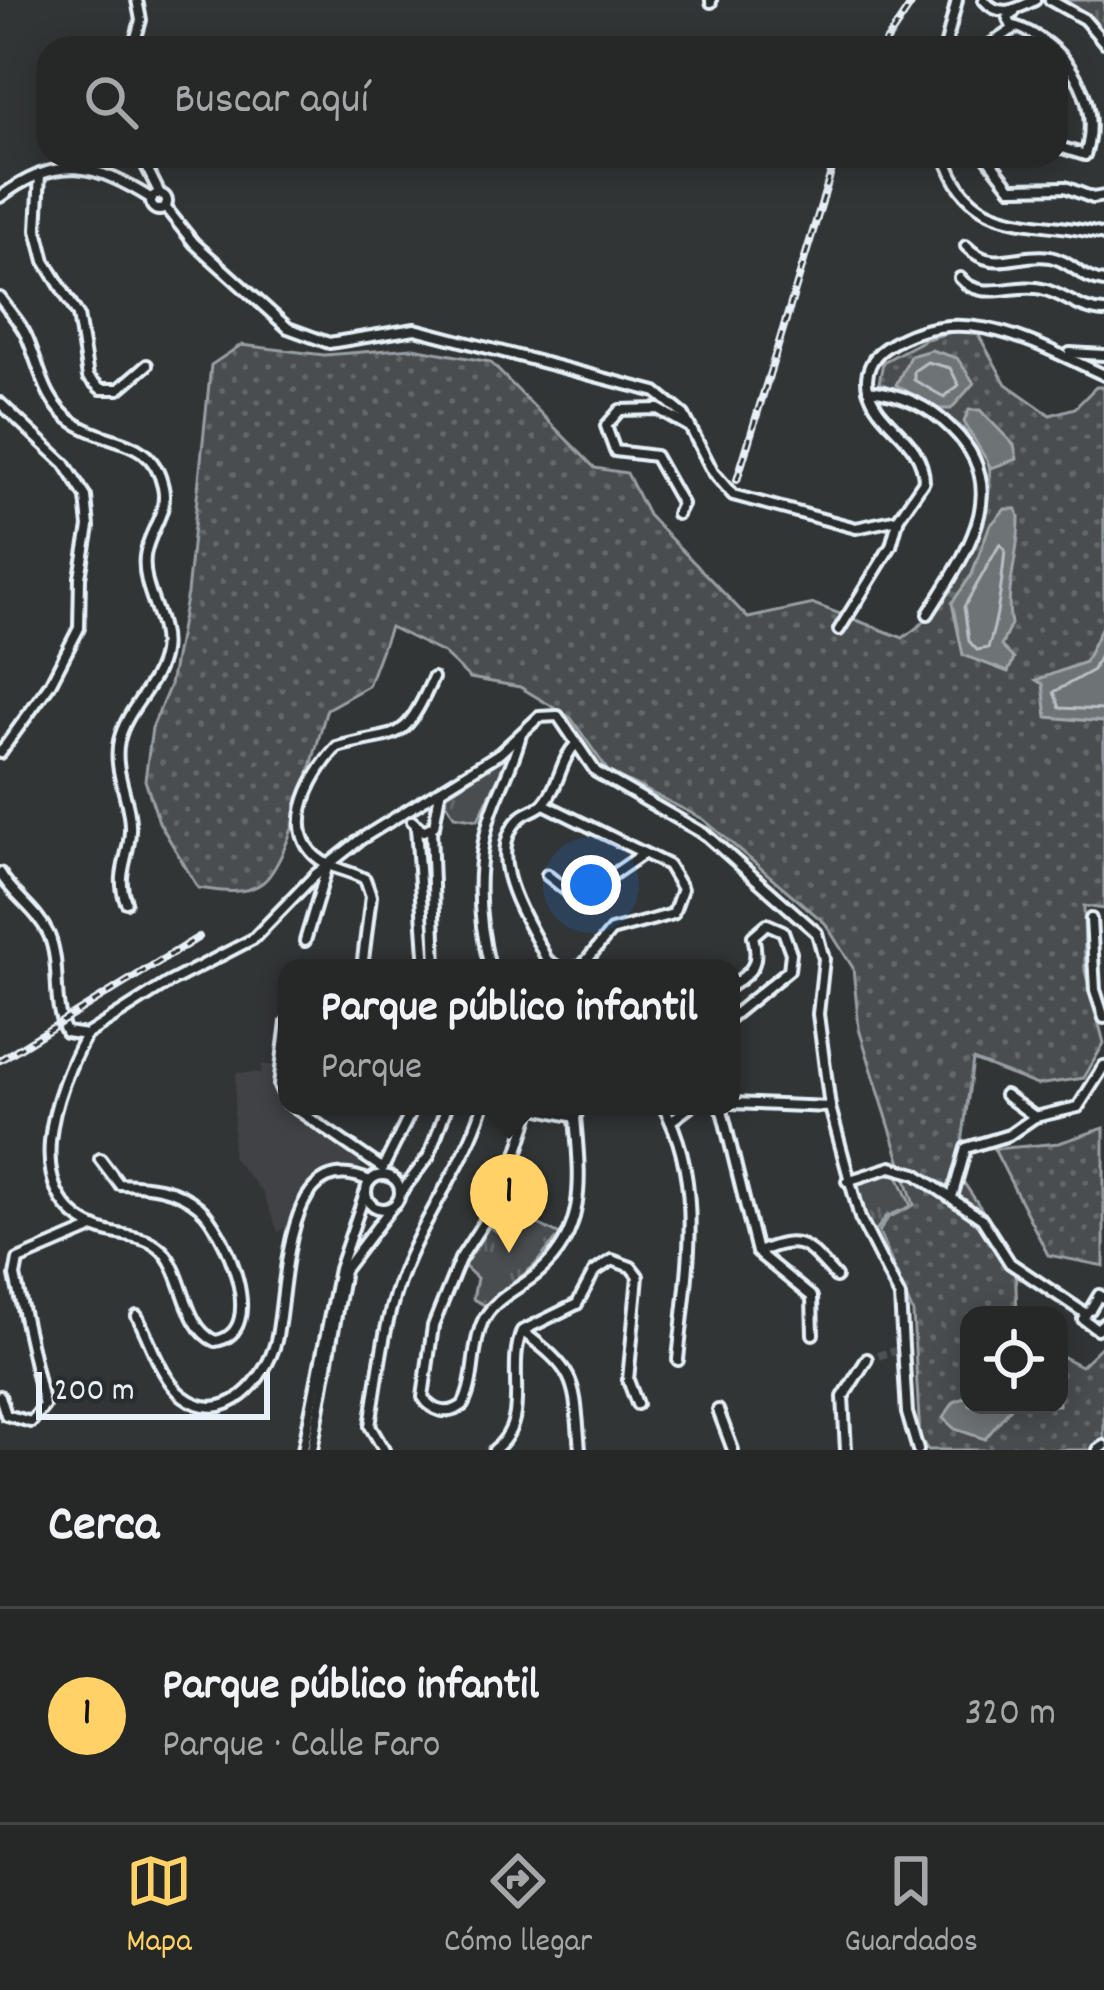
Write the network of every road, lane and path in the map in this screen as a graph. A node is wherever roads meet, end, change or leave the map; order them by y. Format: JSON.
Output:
{"nodes":[{"id":1,"x":137,"y":0,"type":"edge"},
{"id":2,"x":957,"y":0,"type":"edge"},
{"id":3,"x":984,"y":0,"type":"edge"},
{"id":4,"x":1036,"y":0,"type":"edge"},
{"id":5,"x":1050,"y":0,"type":"edge"},
{"id":6,"x":1014,"y":12,"type":"junction"},
{"id":7,"x":1018,"y":26,"type":"junction"},
{"id":8,"x":137,"y":36,"type":"edge"},
{"id":9,"x":948,"y":36,"type":"edge"},
{"id":10,"x":1003,"y":36,"type":"edge"},
{"id":11,"x":1039,"y":36,"type":"edge"},
{"id":12,"x":1104,"y":42,"type":"edge"},
{"id":13,"x":1068,"y":63,"type":"edge"},
{"id":14,"x":1068,"y":150,"type":"edge"},
{"id":15,"x":74,"y":168,"type":"edge"},
{"id":16,"x":93,"y":168,"type":"edge"},
{"id":17,"x":145,"y":168,"type":"edge"},
{"id":18,"x":951,"y":168,"type":"edge"},
{"id":19,"x":995,"y":168,"type":"edge"},
{"id":20,"x":40,"y":174,"type":"junction"},
{"id":21,"x":1104,"y":196,"type":"edge"},
{"id":22,"x":0,"y":197,"type":"edge"},
{"id":23,"x":156,"y":197,"type":"junction"},
{"id":24,"x":1104,"y":235,"type":"edge"},
{"id":25,"x":966,"y":246,"type":"dead end"},
{"id":26,"x":960,"y":278,"type":"dead end"},
{"id":27,"x":1104,"y":282,"type":"edge"},
{"id":28,"x":0,"y":298,"type":"edge"},
{"id":29,"x":1104,"y":312,"type":"edge"},
{"id":30,"x":1064,"y":353,"type":"junction"},
{"id":31,"x":1104,"y":355,"type":"edge"},
{"id":32,"x":147,"y":365,"type":"dead end"},
{"id":33,"x":1104,"y":375,"type":"edge"},
{"id":34,"x":868,"y":390,"type":"junction"},
{"id":35,"x":0,"y":403,"type":"edge"},
{"id":36,"x":690,"y":426,"type":"junction"},
{"id":37,"x":677,"y":514,"type":"dead end"},
{"id":38,"x":898,"y":519,"type":"junction"},
{"id":39,"x":928,"y":614,"type":"dead end"},
{"id":40,"x":839,"y":630,"type":"dead end"},
{"id":41,"x":434,"y":678,"type":"dead end"},
{"id":42,"x":520,"y":736,"type":"junction"},
{"id":43,"x":576,"y":744,"type":"junction"},
{"id":44,"x":0,"y":753,"type":"edge"},
{"id":45,"x":441,"y":792,"type":"junction"},
{"id":46,"x":544,"y":804,"type":"junction"},
{"id":47,"x":419,"y":806,"type":"junction"},
{"id":48,"x":437,"y":814,"type":"junction"},
{"id":49,"x":395,"y":819,"type":"junction"},
{"id":50,"x":414,"y":824,"type":"junction"},
{"id":51,"x":431,"y":829,"type":"junction"},
{"id":52,"x":643,"y":854,"type":"junction"},
{"id":53,"x":328,"y":865,"type":"junction"},
{"id":54,"x":0,"y":873,"type":"edge"},
{"id":55,"x":547,"y":874,"type":"dead end"},
{"id":56,"x":126,"y":902,"type":"dead end"},
{"id":57,"x":1090,"y":919,"type":"dead end"},
{"id":58,"x":305,"y":941,"type":"dead end"},
{"id":59,"x":363,"y":959,"type":"edge"},
{"id":60,"x":425,"y":959,"type":"edge"},
{"id":61,"x":436,"y":959,"type":"edge"},
{"id":62,"x":488,"y":959,"type":"edge"},
{"id":63,"x":547,"y":959,"type":"edge"},
{"id":64,"x":588,"y":959,"type":"edge"},
{"id":65,"x":740,"y":980,"type":"edge"},
{"id":66,"x":740,"y":1010,"type":"edge"},
{"id":67,"x":1104,"y":1018,"type":"edge"},
{"id":68,"x":86,"y":1035,"type":"junction"},
{"id":69,"x":1104,"y":1066,"type":"edge"},
{"id":70,"x":1005,"y":1095,"type":"dead end"},
{"id":71,"x":740,"y":1103,"type":"edge"},
{"id":72,"x":830,"y":1107,"type":"junction"},
{"id":73,"x":303,"y":1115,"type":"edge"},
{"id":74,"x":410,"y":1115,"type":"edge"},
{"id":75,"x":444,"y":1115,"type":"edge"},
{"id":76,"x":480,"y":1115,"type":"edge"},
{"id":77,"x":528,"y":1115,"type":"edge"},
{"id":78,"x":566,"y":1115,"type":"edge"},
{"id":79,"x":668,"y":1115,"type":"edge"},
{"id":80,"x":678,"y":1115,"type":"edge"},
{"id":81,"x":723,"y":1115,"type":"edge"},
{"id":82,"x":575,"y":1117,"type":"joint"},
{"id":83,"x":1035,"y":1117,"type":"junction"},
{"id":84,"x":671,"y":1120,"type":"junction"},
{"id":85,"x":100,"y":1159,"type":"dead end"},
{"id":86,"x":376,"y":1175,"type":"junction"},
{"id":87,"x":848,"y":1181,"type":"junction"},
{"id":88,"x":365,"y":1193,"type":"junction"},
{"id":89,"x":400,"y":1193,"type":"junction"},
{"id":90,"x":952,"y":1197,"type":"junction"},
{"id":91,"x":391,"y":1208,"type":"junction"},
{"id":92,"x":94,"y":1228,"type":"junction"},
{"id":93,"x":757,"y":1252,"type":"junction"},
{"id":94,"x":836,"y":1277,"type":"dead end"},
{"id":95,"x":1104,"y":1298,"type":"edge"},
{"id":96,"x":1090,"y":1310,"type":"dead end"},
{"id":97,"x":137,"y":1316,"type":"dead end"},
{"id":98,"x":1104,"y":1323,"type":"edge"},
{"id":99,"x":522,"y":1331,"type":"junction"},
{"id":100,"x":813,"y":1334,"type":"dead end"},
{"id":101,"x":867,"y":1359,"type":"dead end"},
{"id":102,"x":678,"y":1360,"type":"dead end"},
{"id":103,"x":0,"y":1396,"type":"edge"},
{"id":104,"x":637,"y":1404,"type":"dead end"},
{"id":105,"x":718,"y":1411,"type":"dead end"},
{"id":106,"x":307,"y":1450,"type":"edge"},
{"id":107,"x":384,"y":1450,"type":"edge"},
{"id":108,"x":494,"y":1450,"type":"edge"},
{"id":109,"x":580,"y":1450,"type":"edge"},
{"id":110,"x":733,"y":1450,"type":"edge"},
{"id":111,"x":846,"y":1450,"type":"edge"},
{"id":112,"x":918,"y":1450,"type":"edge"}],
"edges":[{"from":1,"to":8,"type":"street"},
{"from":2,"to":9,"type":"street"},
{"from":3,"to":6,"type":"street"},
{"from":4,"to":6,"type":"street"},
{"from":5,"to":12,"type":"street"},
{"from":6,"to":7,"type":"street"},
{"from":7,"to":10,"type":"street"},
{"from":7,"to":11,"type":"street"},
{"from":13,"to":14,"type":"street"},
{"from":15,"to":20,"type":"street"},
{"from":16,"to":23,"type":"street"},
{"from":17,"to":23,"type":"street"},
{"from":18,"to":24,"type":"street"},
{"from":19,"to":21,"type":"street"},
{"from":20,"to":22,"type":"street"},
{"from":20,"to":32,"type":"street"},
{"from":23,"to":36,"type":"street"},
{"from":25,"to":27,"type":"street"},
{"from":26,"to":29,"type":"street"},
{"from":28,"to":56,"type":"street"},
{"from":30,"to":31,"type":"street"},
{"from":30,"to":33,"type":"street"},
{"from":30,"to":34,"type":"street"},
{"from":34,"to":38,"type":"street"},
{"from":34,"to":39,"type":"street"},
{"from":35,"to":44,"type":"street"},
{"from":36,"to":37,"type":"street"},
{"from":36,"to":38,"type":"street"},
{"from":38,"to":40,"type":"street"},
{"from":41,"to":53,"type":"street"},
{"from":42,"to":43,"type":"street"},
{"from":42,"to":45,"type":"street"},
{"from":42,"to":62,"type":"street"},
{"from":43,"to":46,"type":"street"},
{"from":43,"to":72,"type":"street"},
{"from":45,"to":47,"type":"street"},
{"from":45,"to":48,"type":"street"},
{"from":46,"to":52,"type":"street"},
{"from":46,"to":63,"type":"street"},
{"from":47,"to":48,"type":"street"},
{"from":47,"to":49,"type":"street"},
{"from":47,"to":50,"type":"street"},
{"from":48,"to":51,"type":"street"},
{"from":49,"to":50,"type":"street"},
{"from":49,"to":53,"type":"street"},
{"from":50,"to":51,"type":"street"},
{"from":50,"to":60,"type":"street"},
{"from":51,"to":61,"type":"street"},
{"from":52,"to":55,"type":"street"},
{"from":52,"to":64,"type":"street"},
{"from":53,"to":58,"type":"street"},
{"from":53,"to":59,"type":"street"},
{"from":53,"to":68,"type":"street"},
{"from":54,"to":68,"type":"street"},
{"from":57,"to":67,"type":"street"},
{"from":65,"to":66,"type":"street"},
{"from":68,"to":92,"type":"street"},
{"from":69,"to":83,"type":"street"},
{"from":70,"to":83,"type":"street"},
{"from":71,"to":72,"type":"street"},
{"from":72,"to":87,"type":"street"},
{"from":73,"to":86,"type":"street"},
{"from":74,"to":86,"type":"street"},
{"from":75,"to":89,"type":"street"},
{"from":76,"to":107,"type":"street"},
{"from":77,"to":82,"type":"street"},
{"from":78,"to":82,"type":"street"},
{"from":79,"to":84,"type":"street"},
{"from":80,"to":84,"type":"street"},
{"from":81,"to":93,"type":"street"},
{"from":83,"to":90,"type":"street"},
{"from":84,"to":102,"type":"street"},
{"from":85,"to":92,"type":"street"},
{"from":86,"to":88,"type":"street"},
{"from":86,"to":89,"type":"street"},
{"from":86,"to":97,"type":"street"},
{"from":87,"to":90,"type":"street"},
{"from":87,"to":112,"type":"street"},
{"from":88,"to":91,"type":"street"},
{"from":88,"to":106,"type":"street"},
{"from":89,"to":91,"type":"street"},
{"from":90,"to":98,"type":"street"},
{"from":91,"to":106,"type":"street"},
{"from":92,"to":103,"type":"street"},
{"from":93,"to":94,"type":"street"},
{"from":93,"to":100,"type":"street"},
{"from":95,"to":96,"type":"street"},
{"from":99,"to":104,"type":"street"},
{"from":99,"to":108,"type":"street"},
{"from":99,"to":109,"type":"street"},
{"from":101,"to":111,"type":"street"},
{"from":105,"to":110,"type":"street"}]}
